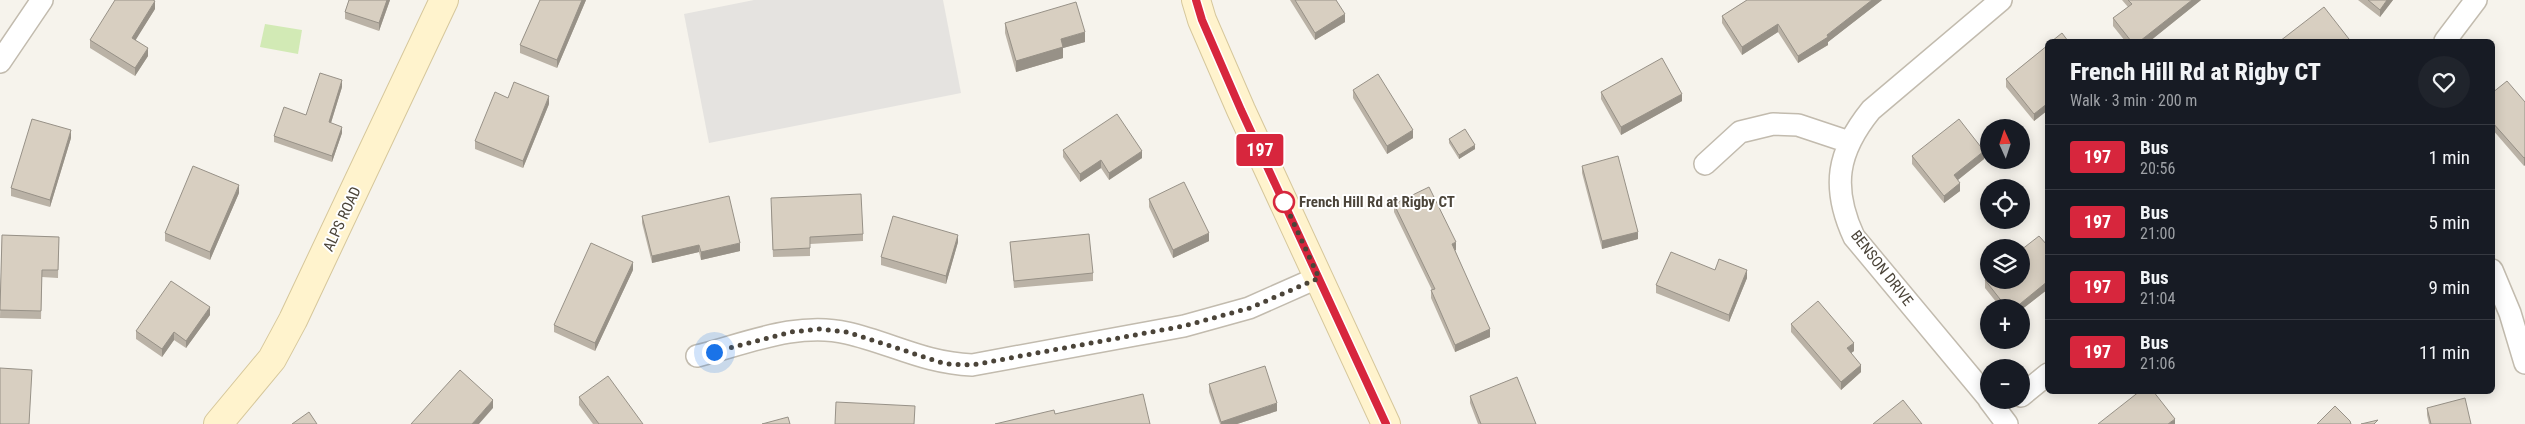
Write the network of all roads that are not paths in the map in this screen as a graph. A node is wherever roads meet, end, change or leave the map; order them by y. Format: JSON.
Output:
{"nodes":[{"id":1,"x":42,"y":0,"type":"edge"},
{"id":2,"x":444,"y":0,"type":"edge"},
{"id":3,"x":1196,"y":0,"type":"edge"},
{"id":4,"x":2001,"y":0,"type":"edge"},
{"id":5,"x":2476,"y":0,"type":"edge"},
{"id":6,"x":2447,"y":39,"type":"edge"},
{"id":7,"x":0,"y":62,"type":"edge"},
{"id":8,"x":1849,"y":142,"type":"junction"},
{"id":9,"x":1705,"y":164,"type":"dead end"},
{"id":10,"x":2495,"y":277,"type":"edge"},
{"id":11,"x":1319,"y":278,"type":"junction"},
{"id":12,"x":697,"y":356,"type":"dead end"},
{"id":13,"x":2525,"y":363,"type":"edge"},
{"id":14,"x":2045,"y":376,"type":"edge"},
{"id":15,"x":1980,"y":384,"type":"edge"},
{"id":16,"x":2030,"y":389,"type":"edge"},
{"id":17,"x":218,"y":424,"type":"edge"},
{"id":18,"x":1386,"y":424,"type":"edge"}],
"edges":[{"from":1,"to":7,"type":"street"},
{"from":2,"to":17,"type":"main road","name":"ALPS ROAD"},
{"from":3,"to":11,"type":"main road"},
{"from":4,"to":8,"type":"street","name":"BENSON DRIVE"},
{"from":5,"to":6,"type":"street"},
{"from":8,"to":9,"type":"street"},
{"from":8,"to":15,"type":"street","name":"BENSON DRIVE"},
{"from":10,"to":13,"type":"street"},
{"from":11,"to":12,"type":"street"},
{"from":11,"to":18,"type":"main road"},
{"from":14,"to":16,"type":"street"}]}
